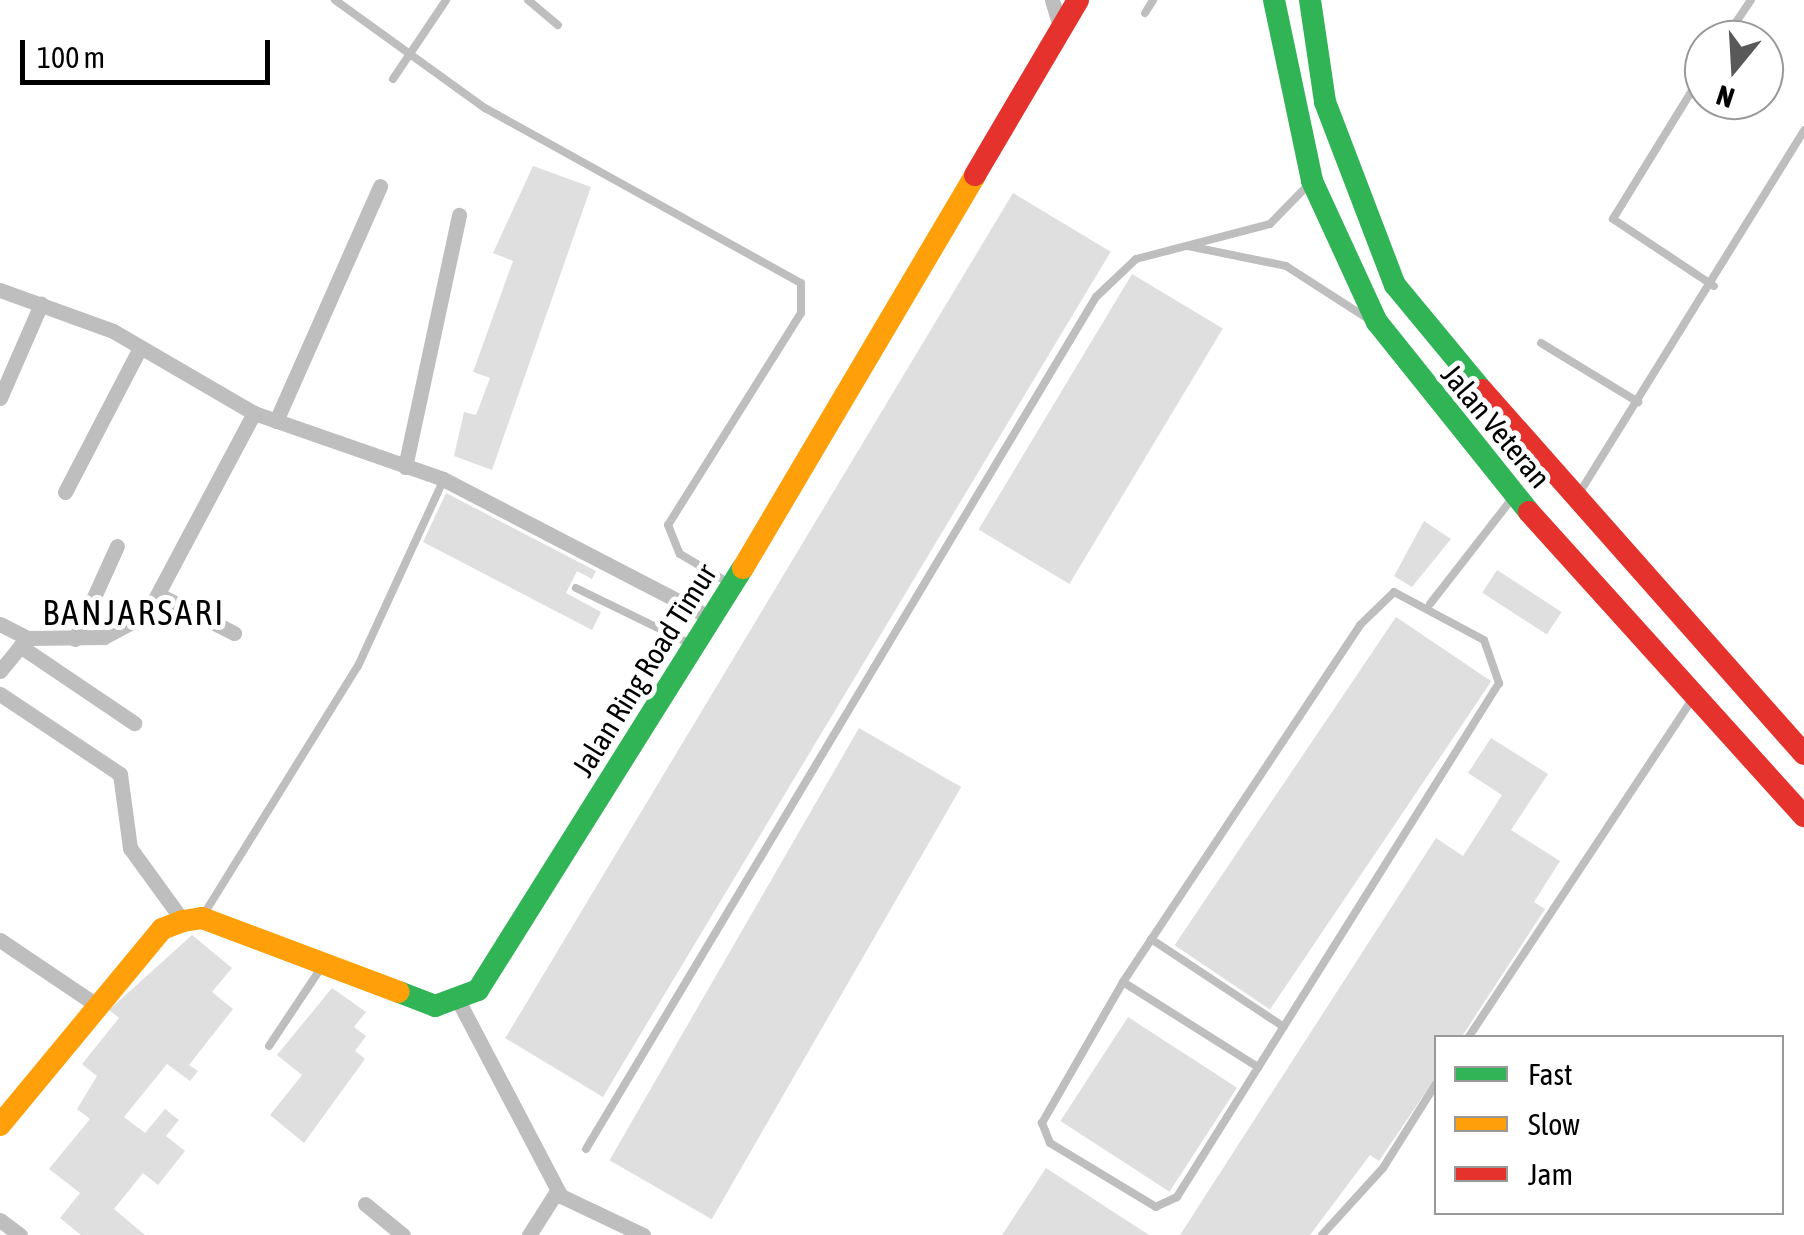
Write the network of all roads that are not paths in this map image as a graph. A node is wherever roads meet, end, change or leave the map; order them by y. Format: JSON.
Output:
{"nodes":[{"id":1,"x":335,"y":0,"type":"edge"},
{"id":2,"x":446,"y":0,"type":"edge"},
{"id":3,"x":528,"y":0,"type":"edge"},
{"id":4,"x":1052,"y":0,"type":"edge"},
{"id":5,"x":1078,"y":0,"type":"edge"},
{"id":6,"x":1153,"y":0,"type":"edge"},
{"id":7,"x":1274,"y":0,"type":"edge"},
{"id":8,"x":1310,"y":0,"type":"edge"},
{"id":9,"x":1145,"y":13,"type":"dead end"},
{"id":10,"x":558,"y":25,"type":"dead end"},
{"id":11,"x":1060,"y":27,"type":"junction"},
{"id":12,"x":412,"y":52,"type":"junction"},
{"id":13,"x":393,"y":79,"type":"dead end"},
{"id":14,"x":1684,"y":104,"type":"edge"},
{"id":15,"x":1804,"y":130,"type":"edge"},
{"id":16,"x":1312,"y":181,"type":"junction"},
{"id":17,"x":380,"y":186,"type":"dead end"},
{"id":18,"x":459,"y":215,"type":"dead end"},
{"id":19,"x":1184,"y":245,"type":"junction"},
{"id":20,"x":1714,"y":286,"type":"junction"},
{"id":21,"x":0,"y":290,"type":"edge"},
{"id":22,"x":41,"y":304,"type":"junction"},
{"id":23,"x":1376,"y":322,"type":"junction"},
{"id":24,"x":1541,"y":343,"type":"dead end"},
{"id":25,"x":139,"y":350,"type":"junction"},
{"id":26,"x":0,"y":398,"type":"edge"},
{"id":27,"x":1638,"y":402,"type":"junction"},
{"id":28,"x":254,"y":413,"type":"junction"},
{"id":29,"x":276,"y":421,"type":"junction"},
{"id":30,"x":405,"y":467,"type":"junction"},
{"id":31,"x":444,"y":479,"type":"junction"},
{"id":32,"x":65,"y":492,"type":"dead end"},
{"id":33,"x":1574,"y":502,"type":"junction"},
{"id":34,"x":1504,"y":505,"type":"junction"},
{"id":35,"x":117,"y":546,"type":"dead end"},
{"id":36,"x":733,"y":586,"type":"junction"},
{"id":37,"x":576,"y":588,"type":"dead end"},
{"id":38,"x":161,"y":596,"type":"junction"},
{"id":39,"x":1430,"y":604,"type":"junction"},
{"id":40,"x":713,"y":619,"type":"junction"},
{"id":41,"x":0,"y":624,"type":"edge"},
{"id":42,"x":234,"y":633,"type":"dead end"},
{"id":43,"x":75,"y":639,"type":"junction"},
{"id":44,"x":23,"y":642,"type":"junction"},
{"id":45,"x":696,"y":646,"type":"junction"},
{"id":46,"x":0,"y":672,"type":"edge"},
{"id":47,"x":0,"y":694,"type":"edge"},
{"id":48,"x":1692,"y":700,"type":"junction"},
{"id":49,"x":134,"y":723,"type":"dead end"},
{"id":50,"x":1804,"y":754,"type":"edge"},
{"id":51,"x":1804,"y":816,"type":"edge"},
{"id":52,"x":192,"y":920,"type":"junction"},
{"id":53,"x":1152,"y":939,"type":"junction"},
{"id":54,"x":0,"y":940,"type":"edge"},
{"id":55,"x":324,"y":965,"type":"junction"},
{"id":56,"x":1123,"y":982,"type":"junction"},
{"id":57,"x":95,"y":1004,"type":"junction"},
{"id":58,"x":460,"y":1004,"type":"junction"},
{"id":59,"x":1284,"y":1026,"type":"junction"},
{"id":60,"x":1470,"y":1035,"type":"edge"},
{"id":61,"x":269,"y":1046,"type":"dead end"},
{"id":62,"x":1258,"y":1066,"type":"junction"},
{"id":63,"x":1434,"y":1087,"type":"edge"},
{"id":64,"x":0,"y":1125,"type":"edge"},
{"id":65,"x":586,"y":1149,"type":"dead end"},
{"id":66,"x":557,"y":1191,"type":"junction"},
{"id":67,"x":365,"y":1204,"type":"dead end"},
{"id":68,"x":0,"y":1220,"type":"edge"},
{"id":69,"x":20,"y":1235,"type":"edge"},
{"id":70,"x":403,"y":1235,"type":"edge"},
{"id":71,"x":529,"y":1235,"type":"edge"},
{"id":72,"x":643,"y":1235,"type":"edge"},
{"id":73,"x":1322,"y":1235,"type":"edge"}],
"edges":[{"from":1,"to":12,"type":"lane"},
{"from":2,"to":12,"type":"lane"},
{"from":3,"to":10,"type":"lane"},
{"from":4,"to":11,"type":"street"},
{"from":5,"to":11,"type":"main road","name":"Jalan Ring Road Timur"},
{"from":6,"to":9,"type":"lane"},
{"from":7,"to":16,"type":"main road","name":"Jalan Veteran"},
{"from":8,"to":33,"type":"main road","name":"Jalan Veteran"},
{"from":11,"to":36,"type":"main road","name":"Jalan Ring Road Timur"},
{"from":12,"to":13,"type":"lane"},
{"from":12,"to":36,"type":"lane"},
{"from":14,"to":20,"type":"lane"},
{"from":15,"to":20,"type":"lane"},
{"from":16,"to":19,"type":"lane"},
{"from":16,"to":23,"type":"main road","name":"Jalan Veteran"},
{"from":17,"to":29,"type":"street"},
{"from":18,"to":30,"type":"street"},
{"from":19,"to":23,"type":"lane"},
{"from":19,"to":65,"type":"lane"},
{"from":20,"to":27,"type":"lane"},
{"from":21,"to":22,"type":"street"},
{"from":22,"to":25,"type":"street"},
{"from":22,"to":26,"type":"street"},
{"from":23,"to":34,"type":"main road","name":"Jalan Veteran"},
{"from":24,"to":27,"type":"lane"},
{"from":25,"to":28,"type":"street"},
{"from":25,"to":32,"type":"street"},
{"from":27,"to":33,"type":"lane"},
{"from":28,"to":29,"type":"street"},
{"from":28,"to":38,"type":"street"},
{"from":29,"to":30,"type":"street"},
{"from":30,"to":31,"type":"street"},
{"from":31,"to":40,"type":"street"},
{"from":31,"to":52,"type":"lane"},
{"from":33,"to":50,"type":"main road","name":"Jalan Veteran"},
{"from":34,"to":39,"type":"lane"},
{"from":34,"to":48,"type":"main road","name":"Jalan Veteran"},
{"from":35,"to":43,"type":"street"},
{"from":36,"to":40,"type":"main road","name":"Jalan Ring Road Timur"},
{"from":37,"to":45,"type":"lane"},
{"from":38,"to":42,"type":"street"},
{"from":38,"to":43,"type":"street"},
{"from":39,"to":53,"type":"lane"},
{"from":39,"to":59,"type":"lane"},
{"from":40,"to":45,"type":"main road","name":"Jalan Ring Road Timur"},
{"from":41,"to":44,"type":"street"},
{"from":43,"to":44,"type":"street"},
{"from":44,"to":46,"type":"street"},
{"from":44,"to":49,"type":"street"},
{"from":45,"to":58,"type":"main road","name":"Jalan Ring Road Timur"},
{"from":47,"to":52,"type":"street"},
{"from":48,"to":51,"type":"main road","name":"Jalan Veteran"},
{"from":48,"to":60,"type":"lane"},
{"from":52,"to":55,"type":"main road"},
{"from":52,"to":57,"type":"main road"},
{"from":53,"to":56,"type":"lane"},
{"from":53,"to":59,"type":"lane"},
{"from":54,"to":57,"type":"street"},
{"from":55,"to":58,"type":"main road"},
{"from":55,"to":61,"type":"lane"},
{"from":56,"to":62,"type":"lane"},
{"from":56,"to":62,"type":"lane"},
{"from":57,"to":64,"type":"main road"},
{"from":58,"to":66,"type":"street"},
{"from":59,"to":62,"type":"lane"},
{"from":63,"to":73,"type":"lane"},
{"from":66,"to":71,"type":"street"},
{"from":66,"to":72,"type":"street"},
{"from":67,"to":70,"type":"street"},
{"from":68,"to":69,"type":"street"}]}
